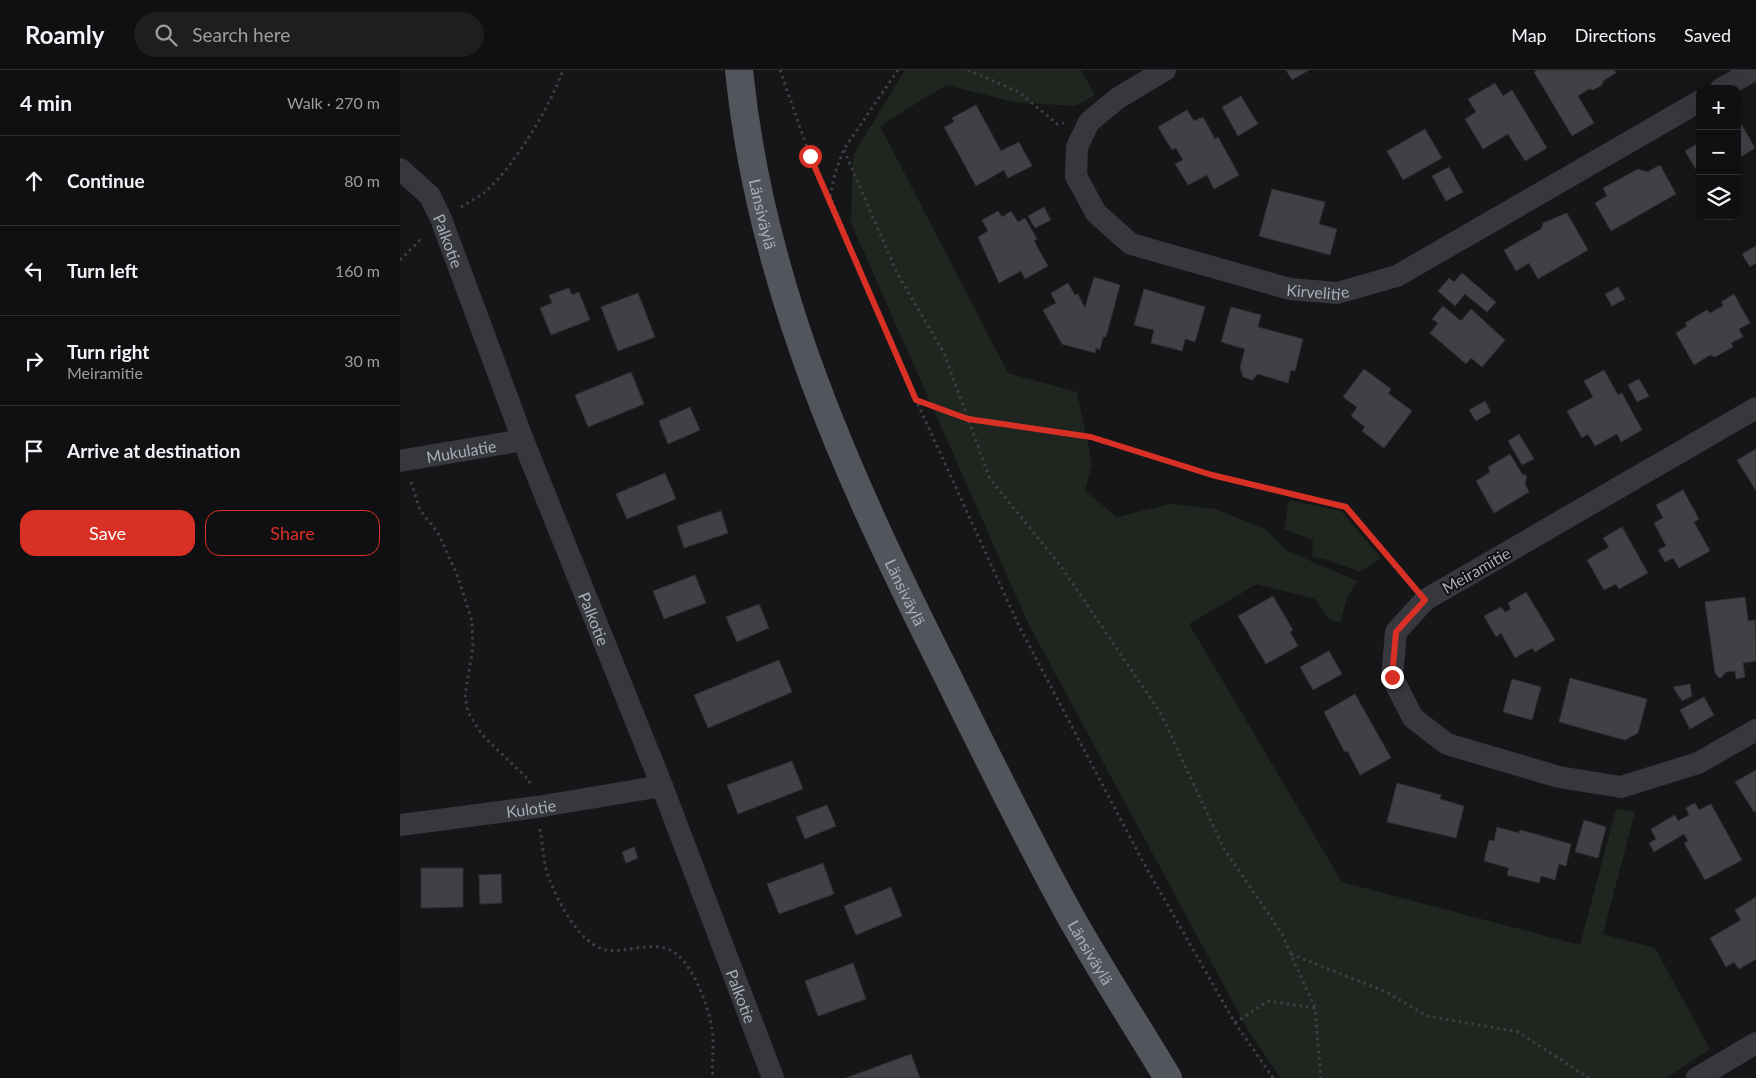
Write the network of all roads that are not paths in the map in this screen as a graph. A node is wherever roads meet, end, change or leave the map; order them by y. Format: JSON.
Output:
{"nodes":[{"id":1,"x":739,"y":70,"type":"edge"},
{"id":2,"x":1165,"y":70,"type":"edge"},
{"id":3,"x":1754,"y":70,"type":"edge"},
{"id":4,"x":1729,"y":85,"type":"edge"},
{"id":5,"x":1696,"y":103,"type":"edge"},
{"id":6,"x":400,"y":169,"type":"edge"},
{"id":7,"x":1756,"y":408,"type":"edge"},
{"id":8,"x":523,"y":440,"type":"junction"},
{"id":9,"x":402,"y":461,"type":"edge"},
{"id":10,"x":1756,"y":730,"type":"edge"},
{"id":11,"x":662,"y":786,"type":"junction"},
{"id":12,"x":400,"y":825,"type":"edge"},
{"id":13,"x":1756,"y":1044,"type":"edge"},
{"id":14,"x":773,"y":1078,"type":"edge"},
{"id":15,"x":1168,"y":1078,"type":"edge"},
{"id":16,"x":1696,"y":1078,"type":"edge"}],
"edges":[{"from":1,"to":15,"type":"main road","name":"Länsiväylä"},
{"from":2,"to":5,"type":"street","name":"Kirvelitie"},
{"from":3,"to":4,"type":"street"},
{"from":6,"to":8,"type":"street","name":"Palkotie"},
{"from":7,"to":10,"type":"street","name":"Meiramitie"},
{"from":8,"to":9,"type":"street","name":"Mukulatie"},
{"from":8,"to":11,"type":"street","name":"Palkotie"},
{"from":11,"to":12,"type":"street","name":"Kulotie"},
{"from":11,"to":14,"type":"street","name":"Palkotie"},
{"from":13,"to":16,"type":"street"}]}
